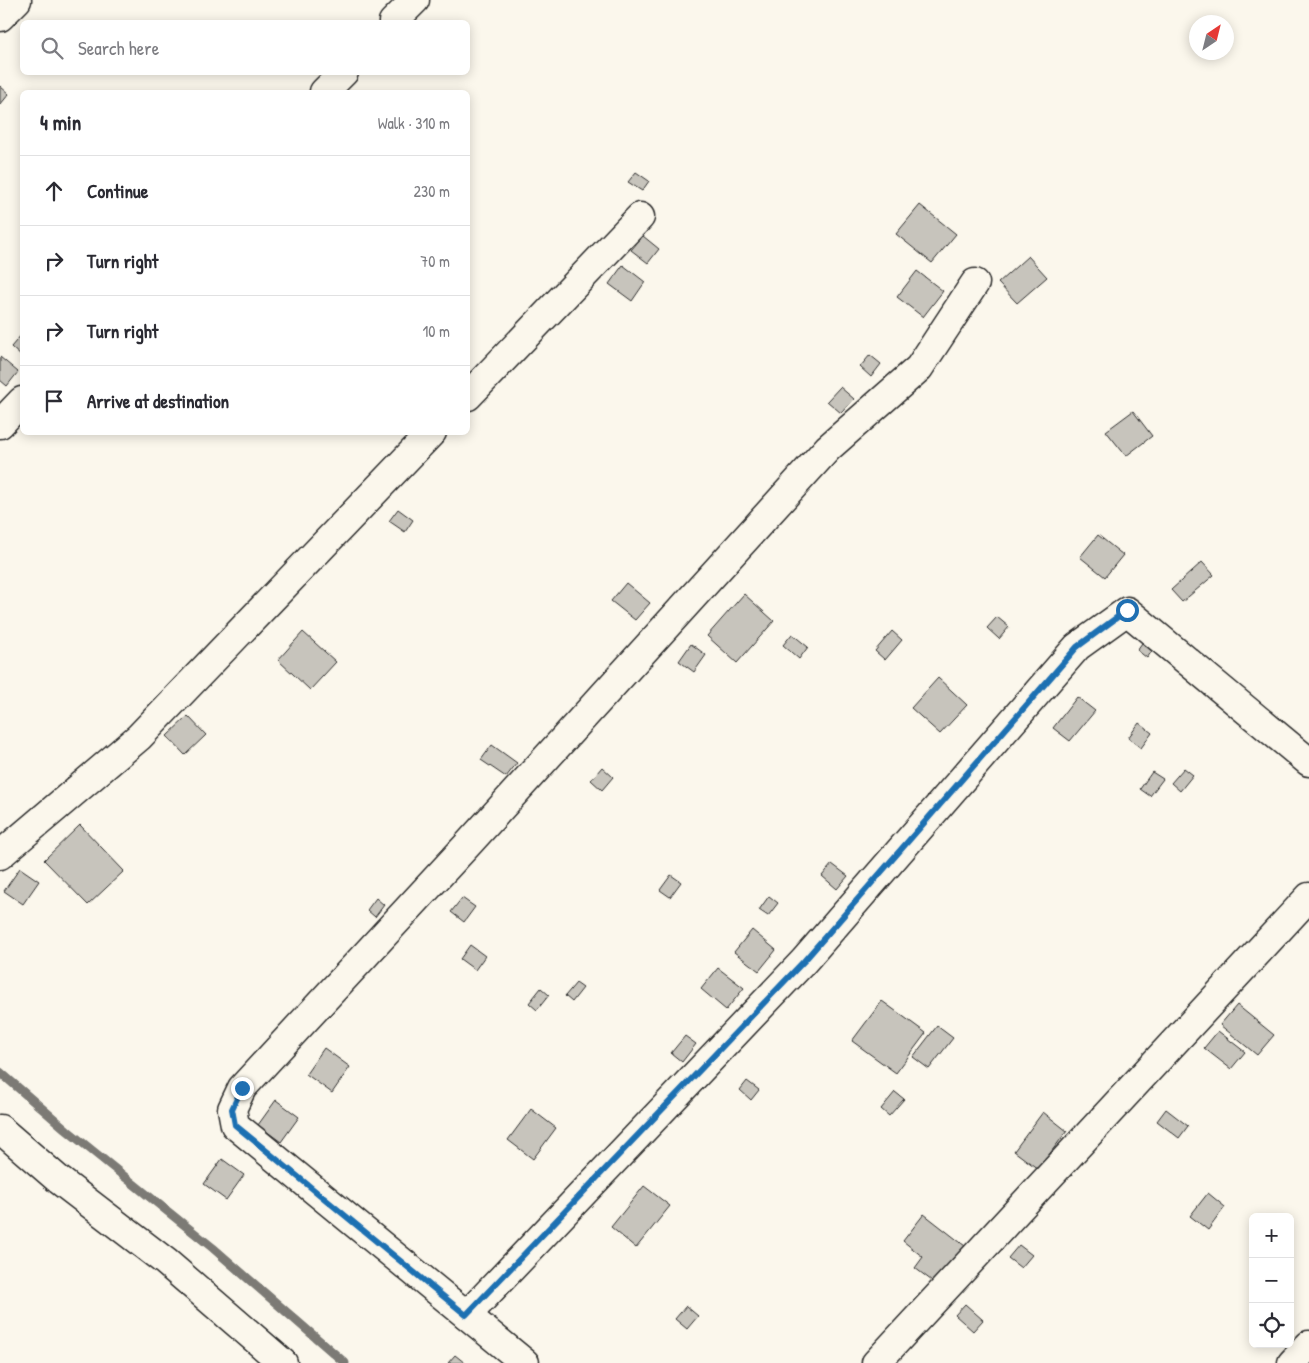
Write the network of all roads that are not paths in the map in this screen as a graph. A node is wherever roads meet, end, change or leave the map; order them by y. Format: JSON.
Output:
{"nodes":[{"id":1,"x":17,"y":0,"type":"edge"},
{"id":2,"x":415,"y":0,"type":"edge"},
{"id":3,"x":0,"y":17,"type":"edge"},
{"id":4,"x":395,"y":20,"type":"edge"},
{"id":5,"x":341,"y":75,"type":"edge"},
{"id":6,"x":326,"y":90,"type":"edge"},
{"id":7,"x":640,"y":217,"type":"dead end"},
{"id":8,"x":975,"y":283,"type":"dead end"},
{"id":9,"x":470,"y":394,"type":"edge"},
{"id":10,"x":20,"y":403,"type":"edge"},
{"id":11,"x":0,"y":424,"type":"edge"},
{"id":12,"x":429,"y":435,"type":"edge"},
{"id":13,"x":1309,"y":762,"type":"edge"},
{"id":14,"x":0,"y":855,"type":"edge"},
{"id":15,"x":1309,"y":897,"type":"edge"},
{"id":16,"x":0,"y":1129,"type":"edge"},
{"id":17,"x":466,"y":1315,"type":"junction"},
{"id":18,"x":1309,"y":1345,"type":"edge"},
{"id":19,"x":283,"y":1363,"type":"edge"},
{"id":20,"x":525,"y":1363,"type":"edge"},
{"id":21,"x":876,"y":1363,"type":"edge"},
{"id":22,"x":1292,"y":1363,"type":"edge"}],
"edges":[{"from":1,"to":3,"type":"street"},
{"from":2,"to":4,"type":"street"},
{"from":5,"to":6,"type":"street"},
{"from":7,"to":9,"type":"street"},
{"from":8,"to":17,"type":"street"},
{"from":10,"to":11,"type":"street"},
{"from":12,"to":14,"type":"street"},
{"from":13,"to":17,"type":"street"},
{"from":15,"to":21,"type":"street"},
{"from":16,"to":19,"type":"street"},
{"from":17,"to":20,"type":"street"},
{"from":18,"to":22,"type":"street"}]}
